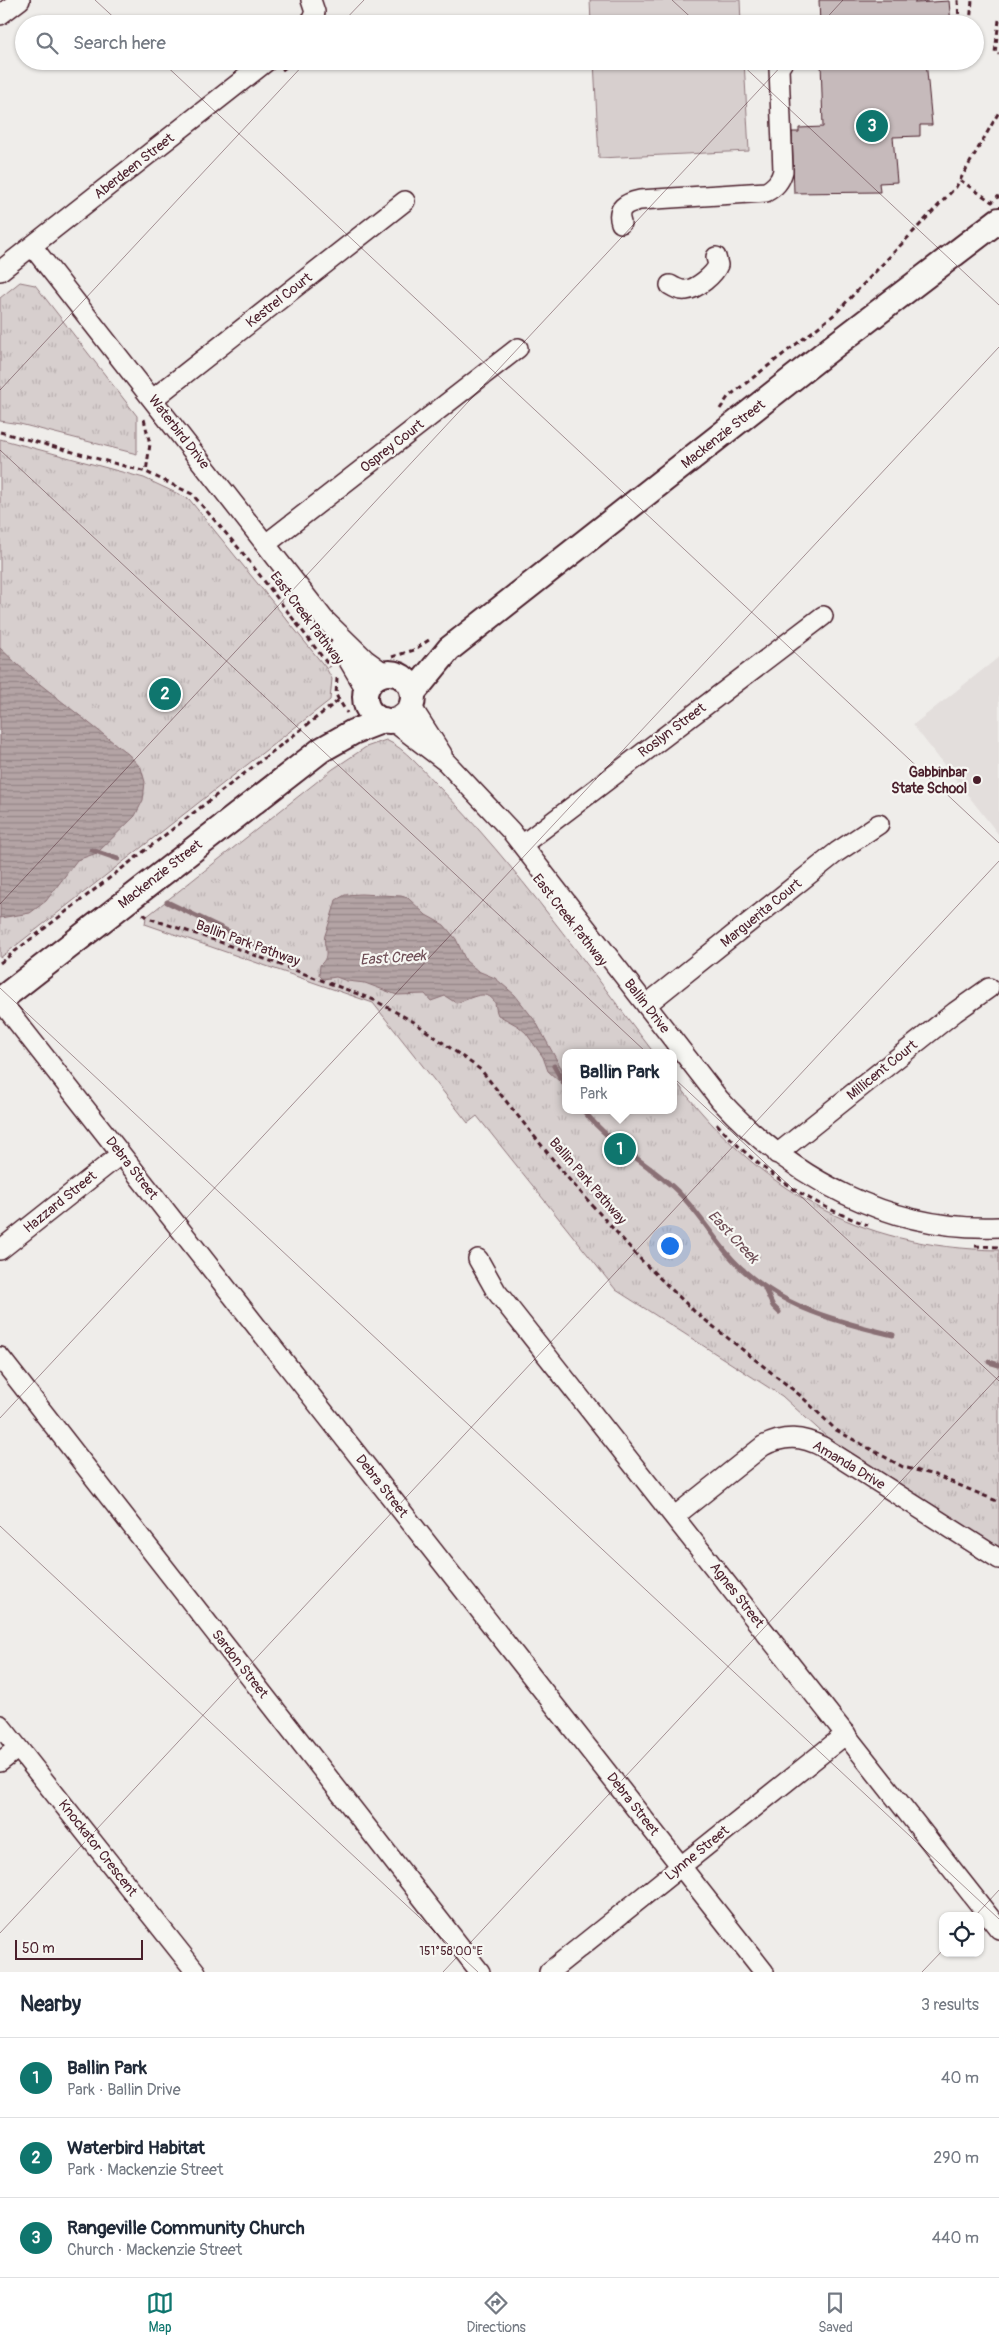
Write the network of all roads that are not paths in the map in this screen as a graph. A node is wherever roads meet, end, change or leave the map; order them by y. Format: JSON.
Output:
{"nodes":[{"id":1,"x":20,"y":0,"type":"edge"},
{"id":2,"x":311,"y":0,"type":"edge"},
{"id":3,"x":0,"y":15,"type":"edge"},
{"id":4,"x":314,"y":15,"type":"edge"},
{"id":5,"x":256,"y":70,"type":"edge"},
{"id":6,"x":779,"y":70,"type":"edge"},
{"id":7,"x":405,"y":201,"type":"dead end"},
{"id":8,"x":999,"y":220,"type":"edge"},
{"id":9,"x":621,"y":223,"type":"dead end"},
{"id":10,"x":32,"y":246,"type":"junction"},
{"id":11,"x":716,"y":257,"type":"dead end"},
{"id":12,"x":0,"y":271,"type":"edge"},
{"id":13,"x":670,"y":285,"type":"dead end"},
{"id":14,"x":518,"y":348,"type":"dead end"},
{"id":15,"x":153,"y":399,"type":"junction"},
{"id":16,"x":266,"y":544,"type":"junction"},
{"id":17,"x":823,"y":616,"type":"dead end"},
{"id":18,"x":324,"y":619,"type":"junction"},
{"id":19,"x":449,"y":649,"type":"junction"},
{"id":20,"x":391,"y":674,"type":"junction"},
{"id":21,"x":412,"y":700,"type":"junction"},
{"id":22,"x":355,"y":702,"type":"junction"},
{"id":23,"x":388,"y":720,"type":"junction"},
{"id":24,"x":321,"y":750,"type":"junction"},
{"id":25,"x":446,"y":762,"type":"junction"},
{"id":26,"x":878,"y":824,"type":"dead end"},
{"id":27,"x":522,"y":845,"type":"junction"},
{"id":28,"x":988,"y":988,"type":"dead end"},
{"id":29,"x":0,"y":1000,"type":"edge"},
{"id":30,"x":646,"y":1005,"type":"junction"},
{"id":31,"x":121,"y":1154,"type":"junction"},
{"id":32,"x":778,"y":1154,"type":"junction"},
{"id":33,"x":999,"y":1227,"type":"edge"},
{"id":34,"x":0,"y":1250,"type":"edge"},
{"id":35,"x":478,"y":1259,"type":"dead end"},
{"id":36,"x":0,"y":1357,"type":"edge"},
{"id":37,"x":675,"y":1516,"type":"junction"},
{"id":38,"x":999,"y":1559,"type":"edge"},
{"id":39,"x":0,"y":1724,"type":"edge"},
{"id":40,"x":846,"y":1734,"type":"junction"},
{"id":41,"x":18,"y":1748,"type":"junction"},
{"id":42,"x":0,"y":1762,"type":"edge"},
{"id":43,"x":681,"y":1866,"type":"junction"},
{"id":44,"x":999,"y":1929,"type":"edge"},
{"id":45,"x":196,"y":1972,"type":"edge"},
{"id":46,"x":480,"y":1972,"type":"edge"},
{"id":47,"x":549,"y":1972,"type":"edge"},
{"id":48,"x":764,"y":1972,"type":"edge"}],
"edges":[{"from":1,"to":3,"type":"street"},
{"from":2,"to":4,"type":"street"},
{"from":5,"to":10,"type":"street","name":"Aberdeen Street"},
{"from":6,"to":9,"type":"street"},
{"from":7,"to":15,"type":"street","name":"Kestrel Court"},
{"from":8,"to":19,"type":"main road","name":"Mackenzie Street"},
{"from":10,"to":12,"type":"street","name":"Aberdeen Street"},
{"from":10,"to":15,"type":"street","name":"Waterbird Drive"},
{"from":11,"to":13,"type":"street"},
{"from":14,"to":16,"type":"street","name":"Osprey Court"},
{"from":15,"to":16,"type":"street","name":"Waterbird Drive"},
{"from":16,"to":18,"type":"street","name":"Waterbird Drive"},
{"from":17,"to":27,"type":"street","name":"Roslyn Street"},
{"from":18,"to":20,"type":"street","name":"Waterbird Drive"},
{"from":18,"to":22,"type":"street","name":"Waterbird Drive"},
{"from":19,"to":20,"type":"main road","name":"Mackenzie Street"},
{"from":19,"to":21,"type":"main road","name":"Mackenzie Street"},
{"from":20,"to":21,"type":"main road"},
{"from":20,"to":22,"type":"main road"},
{"from":21,"to":23,"type":"main road"},
{"from":21,"to":25,"type":"street","name":"Ballin Drive"},
{"from":22,"to":23,"type":"main road"},
{"from":22,"to":24,"type":"main road","name":"Mackenzie Street"},
{"from":23,"to":24,"type":"main road","name":"Mackenzie Street"},
{"from":23,"to":25,"type":"street","name":"Ballin Drive"},
{"from":24,"to":29,"type":"main road","name":"Mackenzie Street"},
{"from":25,"to":27,"type":"street","name":"Ballin Drive"},
{"from":26,"to":30,"type":"street","name":"Marguerita Court"},
{"from":27,"to":30,"type":"street","name":"Ballin Drive"},
{"from":28,"to":32,"type":"street","name":"Millicent Court"},
{"from":29,"to":31,"type":"street","name":"Debra Street"},
{"from":30,"to":32,"type":"street","name":"Ballin Drive"},
{"from":31,"to":34,"type":"street","name":"Hazzard Street"},
{"from":31,"to":43,"type":"street","name":"Debra Street"},
{"from":32,"to":33,"type":"street","name":"Ballin Drive"},
{"from":35,"to":37,"type":"street","name":"Agnes Street"},
{"from":36,"to":46,"type":"street","name":"Sardon Street"},
{"from":37,"to":38,"type":"street","name":"Amanda Drive"},
{"from":37,"to":40,"type":"street","name":"Agnes Street"},
{"from":39,"to":41,"type":"street","name":"Knockator Crescent"},
{"from":40,"to":43,"type":"street","name":"Lynne Street"},
{"from":40,"to":44,"type":"street","name":"Agnes Street"},
{"from":41,"to":42,"type":"street"},
{"from":41,"to":45,"type":"street","name":"Knockator Crescent"},
{"from":43,"to":47,"type":"street","name":"Lynne Street"},
{"from":43,"to":48,"type":"street","name":"Debra Street"}]}
